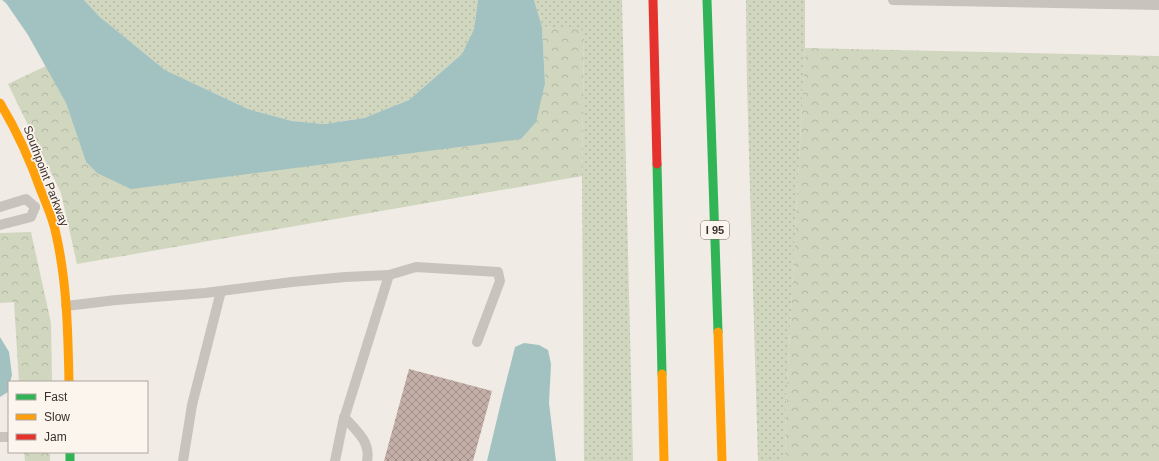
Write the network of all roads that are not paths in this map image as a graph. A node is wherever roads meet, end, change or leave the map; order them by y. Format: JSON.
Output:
{"nodes":[{"id":1,"x":653,"y":0,"type":"edge"},
{"id":2,"x":708,"y":0,"type":"edge"},
{"id":3,"x":893,"y":0,"type":"edge"},
{"id":4,"x":1159,"y":5,"type":"edge"},
{"id":5,"x":0,"y":103,"type":"edge"},
{"id":6,"x":47,"y":204,"type":"junction"},
{"id":7,"x":0,"y":207,"type":"edge"},
{"id":8,"x":35,"y":207,"type":"junction"},
{"id":9,"x":0,"y":225,"type":"edge"},
{"id":10,"x":389,"y":275,"type":"junction"},
{"id":11,"x":221,"y":291,"type":"junction"},
{"id":12,"x":66,"y":306,"type":"junction"},
{"id":13,"x":477,"y":342,"type":"dead end"},
{"id":14,"x":68,"y":381,"type":"edge"},
{"id":15,"x":344,"y":417,"type":"junction"},
{"id":16,"x":183,"y":461,"type":"edge"},
{"id":17,"x":335,"y":461,"type":"edge"},
{"id":18,"x":367,"y":461,"type":"edge"},
{"id":19,"x":664,"y":461,"type":"edge"},
{"id":20,"x":722,"y":461,"type":"edge"}],
"edges":[{"from":1,"to":19,"type":"main road"},
{"from":2,"to":20,"type":"main road","number":"I 95"},
{"from":3,"to":4,"type":"lane"},
{"from":5,"to":6,"type":"main road","name":"Southpoint Parkway"},
{"from":6,"to":8,"type":"lane"},
{"from":6,"to":12,"type":"main road","name":"Southpoint Parkway"},
{"from":7,"to":8,"type":"lane"},
{"from":8,"to":9,"type":"lane"},
{"from":10,"to":11,"type":"lane"},
{"from":10,"to":13,"type":"lane"},
{"from":10,"to":15,"type":"lane"},
{"from":11,"to":12,"type":"lane"},
{"from":11,"to":16,"type":"lane"},
{"from":12,"to":14,"type":"main road","name":"Southpoint Parkway"},
{"from":15,"to":17,"type":"lane"},
{"from":15,"to":18,"type":"lane"}]}
